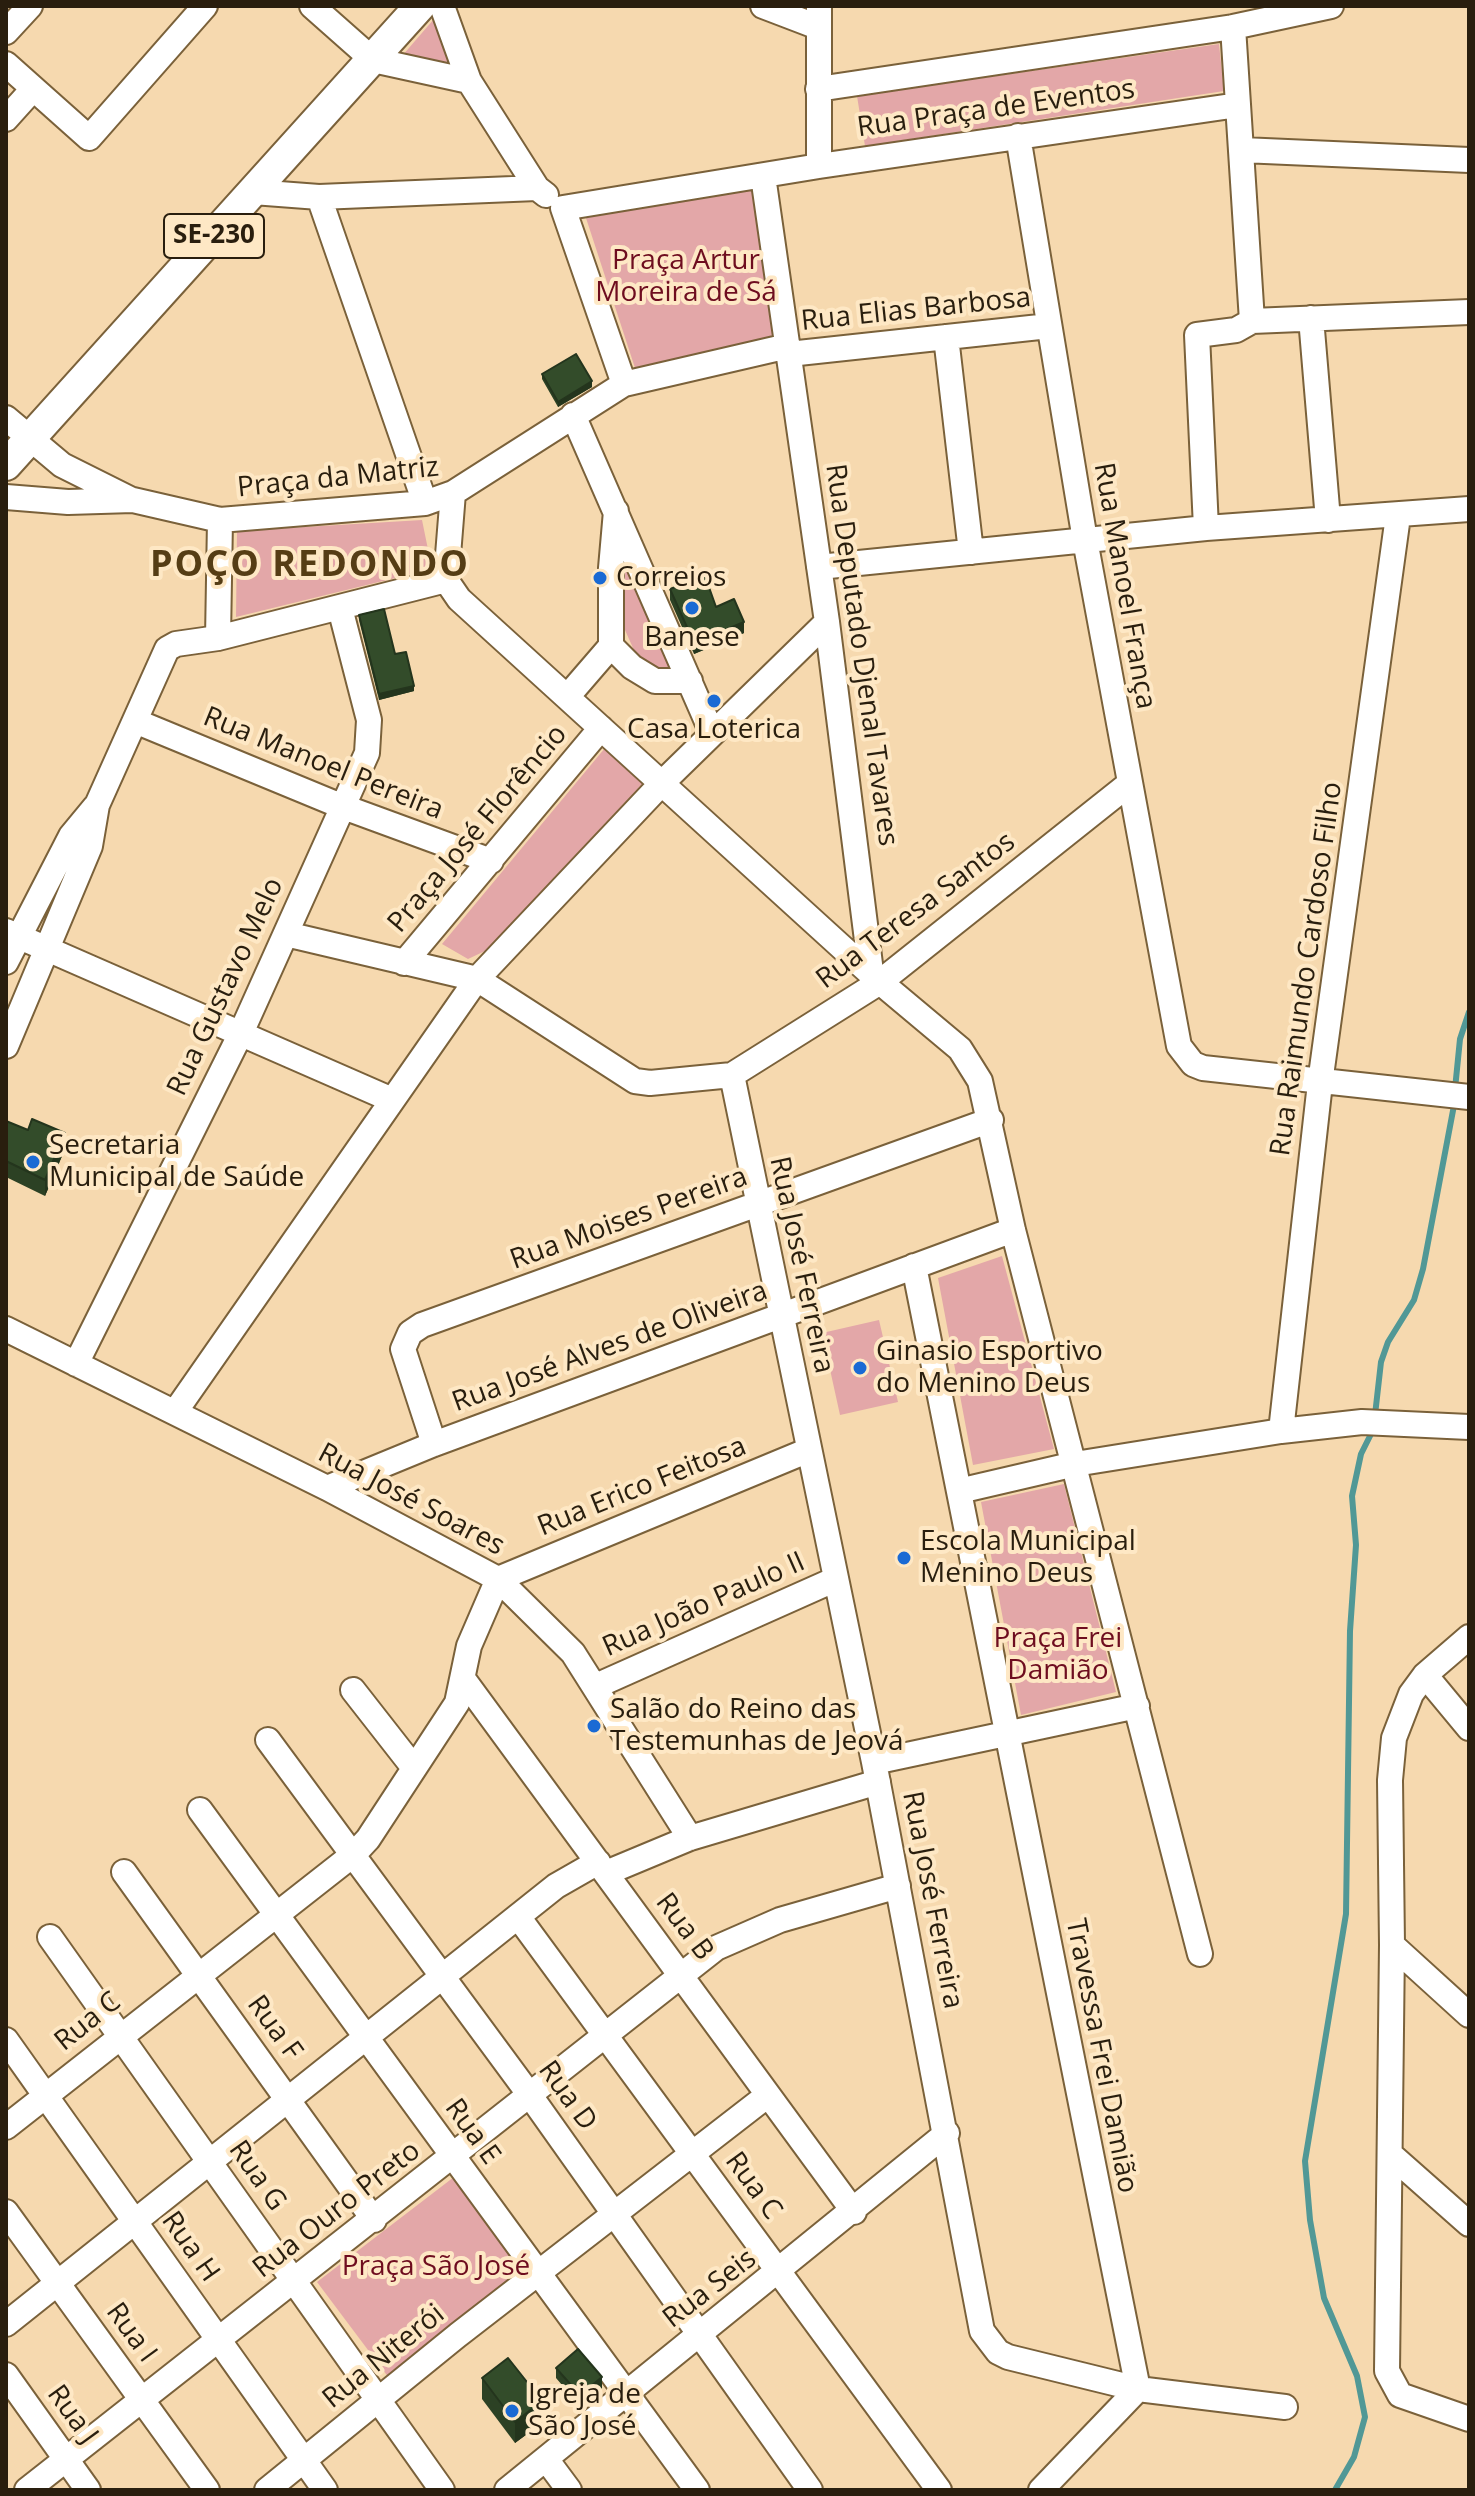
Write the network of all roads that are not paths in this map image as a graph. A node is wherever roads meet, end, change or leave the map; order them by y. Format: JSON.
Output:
{"nodes":[{"id":1,"x":30,"y":6,"type":"edge"},
{"id":2,"x":205,"y":6,"type":"edge"},
{"id":3,"x":312,"y":6,"type":"edge"},
{"id":4,"x":420,"y":6,"type":"edge"},
{"id":5,"x":442,"y":6,"type":"edge"},
{"id":6,"x":763,"y":6,"type":"edge"},
{"id":7,"x":1331,"y":6,"type":"edge"},
{"id":8,"x":818,"y":17,"type":"edge"},
{"id":9,"x":1233,"y":27,"type":"junction"},
{"id":10,"x":6,"y":32,"type":"edge"},
{"id":11,"x":373,"y":60,"type":"junction"},
{"id":12,"x":6,"y":64,"type":"edge"},
{"id":13,"x":469,"y":81,"type":"junction"},
{"id":14,"x":33,"y":89,"type":"junction"},
{"id":15,"x":818,"y":89,"type":"junction"},
{"id":16,"x":1238,"y":105,"type":"junction"},
{"id":17,"x":6,"y":119,"type":"edge"},
{"id":18,"x":1018,"y":136,"type":"junction"},
{"id":19,"x":1242,"y":150,"type":"junction"},
{"id":20,"x":1469,"y":160,"type":"edge"},
{"id":21,"x":819,"y":166,"type":"junction"},
{"id":22,"x":763,"y":176,"type":"junction"},
{"id":23,"x":537,"y":188,"type":"junction"},
{"id":24,"x":253,"y":192,"type":"junction"},
{"id":25,"x":319,"y":197,"type":"junction"},
{"id":26,"x":563,"y":208,"type":"junction"},
{"id":27,"x":1469,"y":312,"type":"edge"},
{"id":28,"x":1311,"y":318,"type":"junction"},
{"id":29,"x":1252,"y":321,"type":"junction"},
{"id":30,"x":1049,"y":326,"type":"junction"},
{"id":31,"x":946,"y":337,"type":"junction"},
{"id":32,"x":789,"y":350,"type":"junction"},
{"id":33,"x":624,"y":384,"type":"junction"},
{"id":34,"x":573,"y":415,"type":"junction"},
{"id":35,"x":6,"y":418,"type":"edge"},
{"id":36,"x":29,"y":439,"type":"junction"},
{"id":37,"x":6,"y":465,"type":"edge"},
{"id":38,"x":453,"y":493,"type":"junction"},
{"id":39,"x":6,"y":497,"type":"edge"},
{"id":40,"x":133,"y":500,"type":"junction"},
{"id":41,"x":425,"y":503,"type":"junction"},
{"id":42,"x":616,"y":508,"type":"junction"},
{"id":43,"x":1469,"y":509,"type":"edge"},
{"id":44,"x":1398,"y":516,"type":"junction"},
{"id":45,"x":220,"y":520,"type":"junction"},
{"id":46,"x":1328,"y":520,"type":"junction"},
{"id":47,"x":1206,"y":528,"type":"junction"},
{"id":48,"x":1085,"y":540,"type":"junction"},
{"id":49,"x":971,"y":552,"type":"junction"},
{"id":50,"x":819,"y":567,"type":"junction"},
{"id":51,"x":446,"y":580,"type":"junction"},
{"id":52,"x":340,"y":608,"type":"junction"},
{"id":53,"x":827,"y":622,"type":"junction"},
{"id":54,"x":218,"y":638,"type":"junction"},
{"id":55,"x":611,"y":646,"type":"junction"},
{"id":56,"x":690,"y":681,"type":"junction"},
{"id":57,"x":567,"y":697,"type":"junction"},
{"id":58,"x":135,"y":721,"type":"junction"},
{"id":59,"x":601,"y":728,"type":"junction"},
{"id":60,"x":712,"y":733,"type":"junction"},
{"id":61,"x":662,"y":783,"type":"junction"},
{"id":62,"x":1129,"y":784,"type":"junction"},
{"id":63,"x":97,"y":805,"type":"junction"},
{"id":64,"x":341,"y":806,"type":"junction"},
{"id":65,"x":491,"y":861,"type":"junction"},
{"id":66,"x":12,"y":934,"type":"edge"},
{"id":67,"x":286,"y":934,"type":"junction"},
{"id":68,"x":48,"y":952,"type":"junction"},
{"id":69,"x":6,"y":962,"type":"edge"},
{"id":70,"x":404,"y":963,"type":"junction"},
{"id":71,"x":875,"y":977,"type":"junction"},
{"id":72,"x":477,"y":979,"type":"junction"},
{"id":73,"x":241,"y":1033,"type":"junction"},
{"id":74,"x":7,"y":1043,"type":"edge"},
{"id":75,"x":732,"y":1075,"type":"junction"},
{"id":76,"x":1320,"y":1083,"type":"junction"},
{"id":77,"x":1469,"y":1097,"type":"edge"},
{"id":78,"x":390,"y":1099,"type":"junction"},
{"id":79,"x":991,"y":1120,"type":"junction"},
{"id":80,"x":757,"y":1205,"type":"junction"},
{"id":81,"x":1013,"y":1230,"type":"junction"},
{"id":82,"x":914,"y":1266,"type":"junction"},
{"id":83,"x":780,"y":1317,"type":"junction"},
{"id":84,"x":6,"y":1329,"type":"edge"},
{"id":85,"x":76,"y":1364,"type":"junction"},
{"id":86,"x":175,"y":1412,"type":"junction"},
{"id":87,"x":1469,"y":1427,"type":"edge"},
{"id":88,"x":1281,"y":1431,"type":"junction"},
{"id":89,"x":434,"y":1444,"type":"junction"},
{"id":90,"x":809,"y":1450,"type":"junction"},
{"id":91,"x":1075,"y":1464,"type":"junction"},
{"id":92,"x":327,"y":1488,"type":"junction"},
{"id":93,"x":959,"y":1491,"type":"junction"},
{"id":94,"x":498,"y":1579,"type":"junction"},
{"id":95,"x":836,"y":1579,"type":"junction"},
{"id":96,"x":1469,"y":1637,"type":"edge"},
{"id":97,"x":1425,"y":1675,"type":"junction"},
{"id":98,"x":464,"y":1680,"type":"junction"},
{"id":99,"x":596,"y":1686,"type":"junction"},
{"id":100,"x":353,"y":1690,"type":"dead end"},
{"id":101,"x":1137,"y":1706,"type":"junction"},
{"id":102,"x":1469,"y":1728,"type":"edge"},
{"id":103,"x":1005,"y":1734,"type":"junction"},
{"id":104,"x":268,"y":1740,"type":"dead end"},
{"id":105,"x":414,"y":1768,"type":"junction"},
{"id":106,"x":876,"y":1772,"type":"junction"},
{"id":107,"x":200,"y":1810,"type":"dead end"},
{"id":108,"x":690,"y":1838,"type":"junction"},
{"id":109,"x":354,"y":1854,"type":"junction"},
{"id":110,"x":602,"y":1868,"type":"junction"},
{"id":111,"x":124,"y":1872,"type":"dead end"},
{"id":112,"x":898,"y":1886,"type":"junction"},
{"id":113,"x":275,"y":1916,"type":"junction"},
{"id":114,"x":519,"y":1918,"type":"junction"},
{"id":115,"x":50,"y":1937,"type":"dead end"},
{"id":116,"x":1392,"y":1945,"type":"junction"},
{"id":117,"x":1200,"y":1954,"type":"dead end"},
{"id":118,"x":681,"y":1973,"type":"junction"},
{"id":119,"x":198,"y":1974,"type":"junction"},
{"id":120,"x":444,"y":1977,"type":"junction"},
{"id":121,"x":1469,"y":2015,"type":"edge"},
{"id":122,"x":604,"y":2033,"type":"junction"},
{"id":123,"x":120,"y":2034,"type":"junction"},
{"id":124,"x":366,"y":2039,"type":"junction"},
{"id":125,"x":6,"y":2040,"type":"edge"},
{"id":126,"x":529,"y":2094,"type":"junction"},
{"id":127,"x":45,"y":2095,"type":"junction"},
{"id":128,"x":768,"y":2095,"type":"junction"},
{"id":129,"x":289,"y":2100,"type":"junction"},
{"id":130,"x":6,"y":2127,"type":"edge"},
{"id":131,"x":947,"y":2133,"type":"junction"},
{"id":132,"x":692,"y":2154,"type":"junction"},
{"id":133,"x":1391,"y":2155,"type":"junction"},
{"id":134,"x":453,"y":2157,"type":"junction"},
{"id":135,"x":210,"y":2162,"type":"junction"},
{"id":136,"x":6,"y":2212,"type":"edge"},
{"id":137,"x":854,"y":2212,"type":"junction"},
{"id":138,"x":615,"y":2215,"type":"junction"},
{"id":139,"x":374,"y":2220,"type":"junction"},
{"id":140,"x":134,"y":2221,"type":"junction"},
{"id":141,"x":1469,"y":2224,"type":"edge"},
{"id":142,"x":779,"y":2273,"type":"junction"},
{"id":143,"x":538,"y":2274,"type":"junction"},
{"id":144,"x":57,"y":2282,"type":"junction"},
{"id":145,"x":295,"y":2282,"type":"junction"},
{"id":146,"x":6,"y":2324,"type":"edge"},
{"id":147,"x":701,"y":2334,"type":"junction"},
{"id":148,"x":220,"y":2341,"type":"junction"},
{"id":149,"x":6,"y":2375,"type":"edge"},
{"id":150,"x":1138,"y":2389,"type":"junction"},
{"id":151,"x":626,"y":2393,"type":"junction"},
{"id":152,"x":143,"y":2400,"type":"junction"},
{"id":153,"x":379,"y":2401,"type":"junction"},
{"id":154,"x":1285,"y":2407,"type":"dead end"},
{"id":155,"x":1469,"y":2419,"type":"edge"},
{"id":156,"x":66,"y":2459,"type":"junction"},
{"id":157,"x":546,"y":2459,"type":"junction"},
{"id":158,"x":304,"y":2461,"type":"junction"},
{"id":159,"x":27,"y":2490,"type":"edge"},
{"id":160,"x":88,"y":2490,"type":"edge"},
{"id":161,"x":207,"y":2490,"type":"edge"},
{"id":162,"x":267,"y":2490,"type":"edge"},
{"id":163,"x":325,"y":2490,"type":"edge"},
{"id":164,"x":442,"y":2490,"type":"edge"},
{"id":165,"x":507,"y":2490,"type":"edge"},
{"id":166,"x":569,"y":2490,"type":"edge"},
{"id":167,"x":697,"y":2490,"type":"edge"},
{"id":168,"x":810,"y":2490,"type":"edge"},
{"id":169,"x":939,"y":2490,"type":"edge"},
{"id":170,"x":1041,"y":2490,"type":"edge"}],
"edges":[{"from":1,"to":10,"type":"street"},
{"from":2,"to":14,"type":"street"},
{"from":3,"to":11,"type":"street"},
{"from":4,"to":11,"type":"main road","number":"SE-230"},
{"from":5,"to":13,"type":"street"},
{"from":6,"to":8,"type":"street"},
{"from":7,"to":9,"type":"street"},
{"from":8,"to":15,"type":"street"},
{"from":9,"to":15,"type":"street"},
{"from":9,"to":16,"type":"street"},
{"from":11,"to":13,"type":"street"},
{"from":11,"to":24,"type":"main road","number":"SE-230"},
{"from":12,"to":14,"type":"street"},
{"from":13,"to":23,"type":"street"},
{"from":14,"to":17,"type":"street"},
{"from":15,"to":21,"type":"street"},
{"from":16,"to":18,"type":"street","name":"Rua Praça de Eventos"},
{"from":16,"to":19,"type":"street"},
{"from":18,"to":21,"type":"street","name":"Rua Praça de Eventos"},
{"from":18,"to":30,"type":"street","name":"Rua Manoel França"},
{"from":19,"to":20,"type":"street"},
{"from":19,"to":29,"type":"street"},
{"from":21,"to":22,"type":"street","name":"Rua Praça de Eventos"},
{"from":22,"to":26,"type":"street"},
{"from":22,"to":32,"type":"street"},
{"from":23,"to":25,"type":"street"},
{"from":23,"to":26,"type":"street"},
{"from":24,"to":25,"type":"street"},
{"from":24,"to":36,"type":"main road","number":"SE-230"},
{"from":25,"to":41,"type":"street"},
{"from":26,"to":33,"type":"street"},
{"from":27,"to":28,"type":"street"},
{"from":28,"to":29,"type":"street"},
{"from":28,"to":46,"type":"street"},
{"from":29,"to":47,"type":"street"},
{"from":30,"to":31,"type":"street","name":"Rua Elias Barbosa"},
{"from":30,"to":48,"type":"street","name":"Rua Manoel França"},
{"from":31,"to":32,"type":"street","name":"Rua Elias Barbosa"},
{"from":31,"to":49,"type":"street"},
{"from":32,"to":33,"type":"street"},
{"from":32,"to":50,"type":"street","name":"Rua Deputado Djenal Tavares"},
{"from":33,"to":34,"type":"street"},
{"from":34,"to":38,"type":"street"},
{"from":34,"to":42,"type":"street"},
{"from":35,"to":36,"type":"street"},
{"from":36,"to":37,"type":"main road","number":"SE-230"},
{"from":36,"to":40,"type":"street"},
{"from":38,"to":41,"type":"street","name":"Praça da Matriz"},
{"from":38,"to":51,"type":"street","name":"Praça da Matriz"},
{"from":39,"to":40,"type":"street"},
{"from":40,"to":45,"type":"street"},
{"from":41,"to":45,"type":"street","name":"Praça da Matriz"},
{"from":42,"to":55,"type":"street"},
{"from":42,"to":56,"type":"street"},
{"from":43,"to":44,"type":"street"},
{"from":44,"to":46,"type":"street"},
{"from":44,"to":76,"type":"street","name":"Rua Raimundo Cardoso Filho"},
{"from":45,"to":54,"type":"street","name":"Praça da Matriz"},
{"from":46,"to":47,"type":"street"},
{"from":47,"to":48,"type":"street"},
{"from":48,"to":49,"type":"street"},
{"from":48,"to":62,"type":"street","name":"Rua Manoel França"},
{"from":49,"to":50,"type":"street"},
{"from":50,"to":53,"type":"street","name":"Rua Deputado Djenal Tavares"},
{"from":51,"to":52,"type":"street"},
{"from":51,"to":57,"type":"street"},
{"from":52,"to":54,"type":"street"},
{"from":52,"to":64,"type":"street","name":"Rua Gustavo Melo"},
{"from":53,"to":60,"type":"street"},
{"from":53,"to":71,"type":"street","name":"Rua Deputado Djenal Tavares"},
{"from":54,"to":58,"type":"street"},
{"from":55,"to":56,"type":"street"},
{"from":55,"to":57,"type":"street"},
{"from":56,"to":60,"type":"street"},
{"from":57,"to":59,"type":"street"},
{"from":58,"to":63,"type":"street"},
{"from":58,"to":64,"type":"street","name":"Rua Manoel Pereira"},
{"from":59,"to":61,"type":"street","name":"Praça José Florêncio"},
{"from":59,"to":65,"type":"street","name":"Praça José Florêncio"},
{"from":60,"to":61,"type":"street"},
{"from":61,"to":71,"type":"street","name":"Praça José Florêncio"},
{"from":61,"to":72,"type":"street"},
{"from":62,"to":71,"type":"street","name":"Rua Teresa Santos"},
{"from":62,"to":76,"type":"street","name":"Rua Manoel França"},
{"from":63,"to":66,"type":"street"},
{"from":63,"to":68,"type":"street"},
{"from":64,"to":65,"type":"street","name":"Rua Manoel Pereira"},
{"from":64,"to":67,"type":"street","name":"Rua Gustavo Melo"},
{"from":65,"to":70,"type":"street","name":"Praça José Florêncio"},
{"from":66,"to":68,"type":"street"},
{"from":66,"to":69,"type":"street"},
{"from":67,"to":70,"type":"street"},
{"from":67,"to":73,"type":"street","name":"Rua Gustavo Melo"},
{"from":68,"to":73,"type":"street"},
{"from":68,"to":74,"type":"street"},
{"from":70,"to":72,"type":"street","name":"Praça José Florêncio"},
{"from":71,"to":75,"type":"street","name":"Rua Teresa Santos"},
{"from":71,"to":79,"type":"street","name":"Praça José Florêncio"},
{"from":72,"to":75,"type":"street"},
{"from":72,"to":78,"type":"street"},
{"from":73,"to":78,"type":"street"},
{"from":73,"to":85,"type":"street","name":"Rua Gustavo Melo"},
{"from":75,"to":80,"type":"street","name":"Rua José Ferreira"},
{"from":76,"to":77,"type":"street"},
{"from":76,"to":88,"type":"street","name":"Rua Raimundo Cardoso Filho"},
{"from":78,"to":86,"type":"street"},
{"from":79,"to":80,"type":"street","name":"Rua Moises Pereira"},
{"from":79,"to":81,"type":"street"},
{"from":80,"to":83,"type":"street","name":"Rua José Ferreira"},
{"from":80,"to":89,"type":"street","name":"Rua Moises Pereira"},
{"from":81,"to":82,"type":"street"},
{"from":81,"to":91,"type":"street"},
{"from":82,"to":83,"type":"street","name":"Rua José Alves de Oliveira"},
{"from":82,"to":93,"type":"street"},
{"from":83,"to":89,"type":"street","name":"Rua José Alves de Oliveira"},
{"from":83,"to":90,"type":"street","name":"Rua José Ferreira"},
{"from":84,"to":85,"type":"street","name":"Rua José Soares"},
{"from":85,"to":86,"type":"street","name":"Rua José Soares"},
{"from":86,"to":92,"type":"street","name":"Rua José Soares"},
{"from":87,"to":88,"type":"street"},
{"from":88,"to":91,"type":"street"},
{"from":89,"to":92,"type":"street","name":"Rua José Alves de Oliveira"},
{"from":90,"to":94,"type":"street","name":"Rua Erico Feitosa"},
{"from":90,"to":95,"type":"street","name":"Rua José Ferreira"},
{"from":91,"to":93,"type":"street"},
{"from":91,"to":101,"type":"street"},
{"from":92,"to":94,"type":"street","name":"Rua José Soares"},
{"from":93,"to":103,"type":"street"},
{"from":94,"to":98,"type":"street","name":"Rua C"},
{"from":94,"to":99,"type":"street","name":"Rua José Soares"},
{"from":95,"to":99,"type":"street","name":"Rua João Paulo II"},
{"from":95,"to":106,"type":"street","name":"Rua José Ferreira"},
{"from":96,"to":97,"type":"street"},
{"from":97,"to":102,"type":"street"},
{"from":97,"to":116,"type":"street"},
{"from":98,"to":105,"type":"street","name":"Rua C"},
{"from":98,"to":110,"type":"street","name":"Rua B"},
{"from":99,"to":108,"type":"street","name":"Rua José Soares"},
{"from":100,"to":105,"type":"street"},
{"from":101,"to":103,"type":"street"},
{"from":101,"to":117,"type":"street"},
{"from":103,"to":106,"type":"street"},
{"from":103,"to":150,"type":"street","name":"Travessa Frei Damião"},
{"from":104,"to":109,"type":"street","name":"Rua D"},
{"from":105,"to":109,"type":"street","name":"Rua C"},
{"from":106,"to":108,"type":"street"},
{"from":106,"to":112,"type":"street","name":"Rua José Ferreira"},
{"from":107,"to":113,"type":"street","name":"Rua E"},
{"from":108,"to":110,"type":"street"},
{"from":109,"to":113,"type":"street","name":"Rua C"},
{"from":109,"to":120,"type":"street","name":"Rua D"},
{"from":110,"to":114,"type":"street"},
{"from":110,"to":118,"type":"street","name":"Rua B"},
{"from":111,"to":119,"type":"street","name":"Rua F"},
{"from":112,"to":118,"type":"street","name":"Rua Ouro Preto"},
{"from":112,"to":131,"type":"street","name":"Rua José Ferreira"},
{"from":113,"to":119,"type":"street","name":"Rua C"},
{"from":113,"to":124,"type":"street","name":"Rua E"},
{"from":114,"to":120,"type":"street"},
{"from":114,"to":122,"type":"street","name":"Rua C"},
{"from":115,"to":123,"type":"street","name":"Rua G"},
{"from":116,"to":121,"type":"street"},
{"from":116,"to":133,"type":"street"},
{"from":118,"to":122,"type":"street","name":"Rua Ouro Preto"},
{"from":118,"to":128,"type":"street","name":"Rua B"},
{"from":119,"to":123,"type":"street","name":"Rua C"},
{"from":119,"to":129,"type":"street","name":"Rua F"},
{"from":120,"to":124,"type":"street"},
{"from":120,"to":126,"type":"street","name":"Rua D"},
{"from":122,"to":126,"type":"street","name":"Rua Ouro Preto"},
{"from":122,"to":132,"type":"street","name":"Rua C"},
{"from":123,"to":127,"type":"street","name":"Rua C"},
{"from":123,"to":135,"type":"street","name":"Rua G"},
{"from":124,"to":129,"type":"street"},
{"from":124,"to":134,"type":"street","name":"Rua E"},
{"from":125,"to":127,"type":"street","name":"Rua H"},
{"from":126,"to":134,"type":"street","name":"Rua Ouro Preto"},
{"from":126,"to":138,"type":"street","name":"Rua D"},
{"from":127,"to":130,"type":"street","name":"Rua C"},
{"from":127,"to":140,"type":"street","name":"Rua H"},
{"from":128,"to":132,"type":"street","name":"Rua Niterói"},
{"from":128,"to":137,"type":"street","name":"Rua B"},
{"from":129,"to":135,"type":"street"},
{"from":129,"to":139,"type":"street","name":"Rua F"},
{"from":131,"to":137,"type":"street","name":"Rua Seis"},
{"from":131,"to":150,"type":"street","name":"Rua José Ferreira"},
{"from":132,"to":138,"type":"street","name":"Rua Niterói"},
{"from":132,"to":142,"type":"street","name":"Rua C"},
{"from":133,"to":141,"type":"street"},
{"from":133,"to":155,"type":"street"},
{"from":134,"to":139,"type":"street","name":"Rua Ouro Preto"},
{"from":134,"to":143,"type":"street","name":"Rua E"},
{"from":135,"to":140,"type":"street"},
{"from":135,"to":145,"type":"street","name":"Rua G"},
{"from":136,"to":144,"type":"street","name":"Rua I"},
{"from":137,"to":142,"type":"street","name":"Rua Seis"},
{"from":138,"to":143,"type":"street","name":"Rua Niterói"},
{"from":138,"to":147,"type":"street","name":"Rua D"},
{"from":139,"to":145,"type":"street","name":"Rua Ouro Preto"},
{"from":140,"to":144,"type":"street"},
{"from":140,"to":148,"type":"street","name":"Rua H"},
{"from":142,"to":147,"type":"street","name":"Rua Seis"},
{"from":142,"to":169,"type":"street","name":"Rua C"},
{"from":143,"to":151,"type":"street","name":"Rua E"},
{"from":143,"to":153,"type":"street","name":"Rua Niterói"},
{"from":144,"to":146,"type":"street"},
{"from":144,"to":152,"type":"street","name":"Rua I"},
{"from":145,"to":148,"type":"street","name":"Rua Ouro Preto"},
{"from":145,"to":153,"type":"street","name":"Rua G"},
{"from":147,"to":151,"type":"street","name":"Rua Seis"},
{"from":147,"to":168,"type":"street","name":"Rua D"},
{"from":148,"to":152,"type":"street","name":"Rua Ouro Preto"},
{"from":148,"to":158,"type":"street","name":"Rua H"},
{"from":149,"to":156,"type":"street","name":"Rua J"},
{"from":150,"to":154,"type":"street","name":"Rua José Ferreira"},
{"from":150,"to":170,"type":"street"},
{"from":151,"to":157,"type":"street","name":"Rua Seis"},
{"from":151,"to":167,"type":"street","name":"Rua E"},
{"from":152,"to":156,"type":"street","name":"Rua Ouro Preto"},
{"from":152,"to":161,"type":"street","name":"Rua I"},
{"from":153,"to":158,"type":"street","name":"Rua Niterói"},
{"from":153,"to":164,"type":"street","name":"Rua G"},
{"from":156,"to":159,"type":"street","name":"Rua Ouro Preto"},
{"from":156,"to":160,"type":"street","name":"Rua J"},
{"from":157,"to":165,"type":"street","name":"Rua Seis"},
{"from":157,"to":166,"type":"street"},
{"from":158,"to":162,"type":"street","name":"Rua Niterói"},
{"from":158,"to":163,"type":"street","name":"Rua H"}]}
